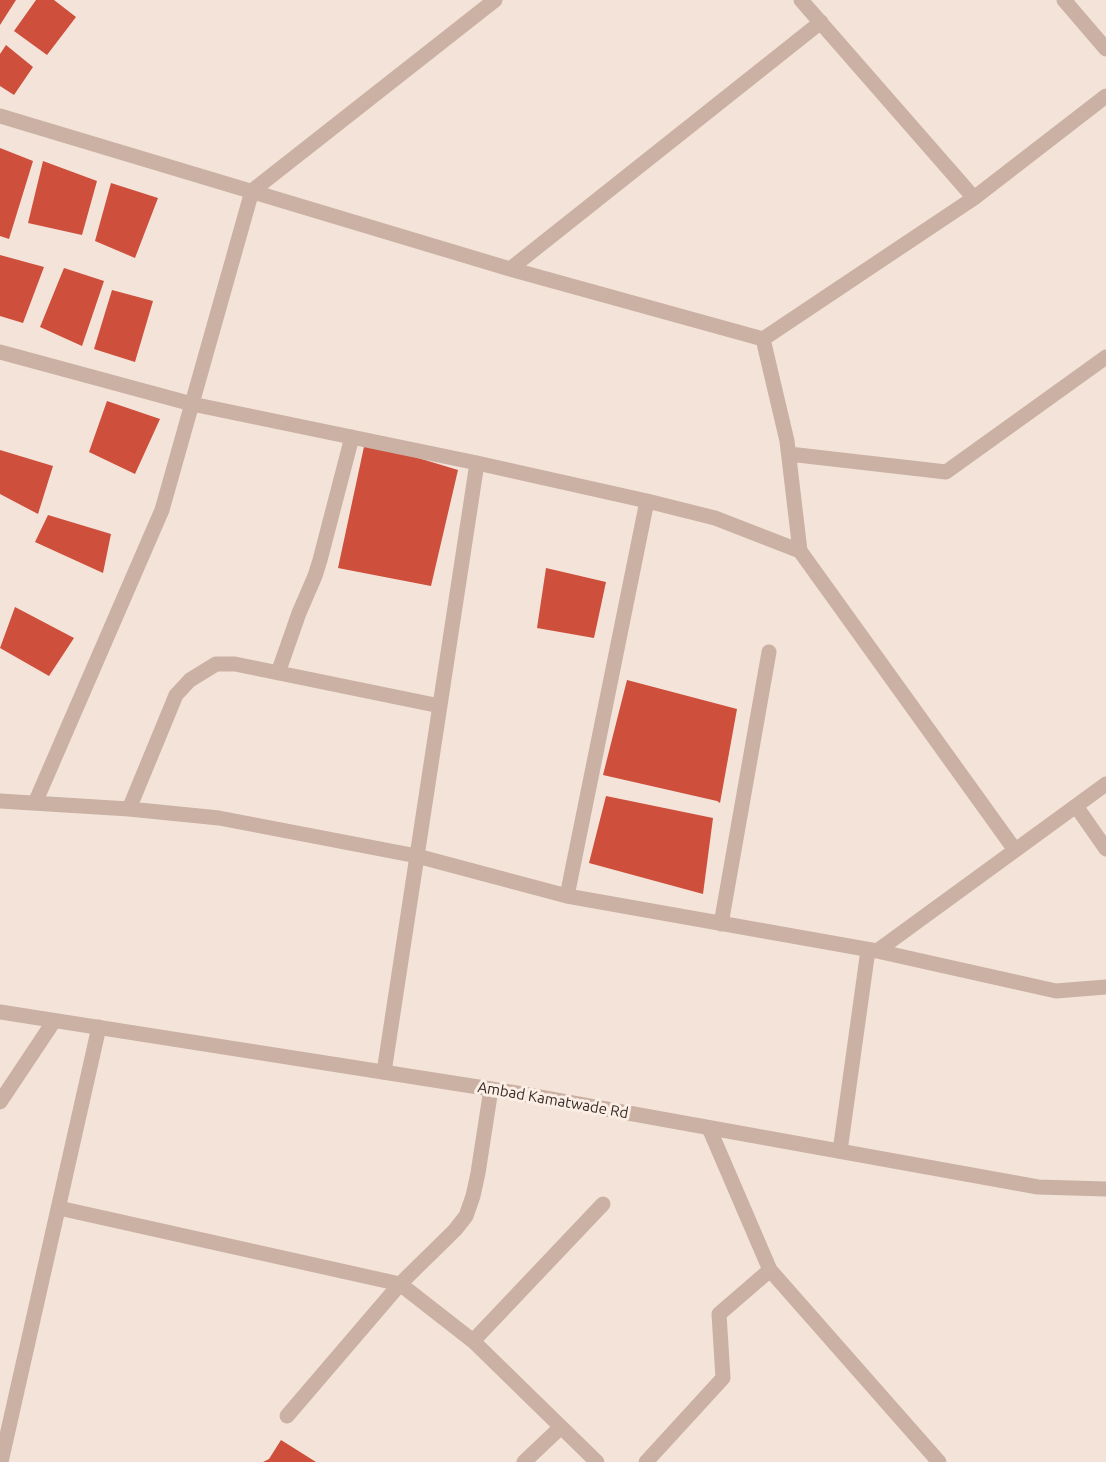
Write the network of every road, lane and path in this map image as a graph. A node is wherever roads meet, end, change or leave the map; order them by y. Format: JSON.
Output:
{"nodes":[{"id":1,"x":495,"y":0,"type":"edge"},
{"id":2,"x":801,"y":0,"type":"edge"},
{"id":3,"x":1064,"y":0,"type":"edge"},
{"id":4,"x":821,"y":22,"type":"junction"},
{"id":5,"x":1106,"y":49,"type":"edge"},
{"id":6,"x":1106,"y":96,"type":"edge"},
{"id":7,"x":0,"y":116,"type":"edge"},
{"id":8,"x":252,"y":191,"type":"junction"},
{"id":9,"x":974,"y":198,"type":"junction"},
{"id":10,"x":510,"y":269,"type":"junction"},
{"id":11,"x":763,"y":339,"type":"junction"},
{"id":12,"x":3,"y":353,"type":"edge"},
{"id":13,"x":1106,"y":357,"type":"edge"},
{"id":14,"x":0,"y":369,"type":"edge"},
{"id":15,"x":192,"y":404,"type":"junction"},
{"id":16,"x":352,"y":436,"type":"junction"},
{"id":17,"x":789,"y":454,"type":"junction"},
{"id":18,"x":477,"y":463,"type":"junction"},
{"id":19,"x":647,"y":501,"type":"junction"},
{"id":20,"x":800,"y":551,"type":"junction"},
{"id":21,"x":769,"y":652,"type":"dead end"},
{"id":22,"x":278,"y":673,"type":"junction"},
{"id":23,"x":440,"y":706,"type":"junction"},
{"id":24,"x":1106,"y":784,"type":"edge"},
{"id":25,"x":0,"y":801,"type":"edge"},
{"id":26,"x":35,"y":803,"type":"junction"},
{"id":27,"x":1076,"y":806,"type":"junction"},
{"id":28,"x":129,"y":809,"type":"junction"},
{"id":29,"x":1106,"y":849,"type":"edge"},
{"id":30,"x":1016,"y":850,"type":"junction"},
{"id":31,"x":417,"y":856,"type":"junction"},
{"id":32,"x":567,"y":896,"type":"junction"},
{"id":33,"x":721,"y":924,"type":"junction"},
{"id":34,"x":872,"y":950,"type":"junction"},
{"id":35,"x":1106,"y":987,"type":"edge"},
{"id":36,"x":0,"y":1012,"type":"edge"},
{"id":37,"x":54,"y":1021,"type":"junction"},
{"id":38,"x":99,"y":1027,"type":"junction"},
{"id":39,"x":384,"y":1072,"type":"junction"},
{"id":40,"x":491,"y":1089,"type":"junction"},
{"id":41,"x":0,"y":1102,"type":"edge"},
{"id":42,"x":709,"y":1128,"type":"junction"},
{"id":43,"x":840,"y":1151,"type":"junction"},
{"id":44,"x":1106,"y":1189,"type":"edge"},
{"id":45,"x":603,"y":1204,"type":"dead end"},
{"id":46,"x":59,"y":1209,"type":"junction"},
{"id":47,"x":770,"y":1270,"type":"junction"},
{"id":48,"x":400,"y":1284,"type":"junction"},
{"id":49,"x":473,"y":1341,"type":"junction"},
{"id":50,"x":287,"y":1416,"type":"dead end"},
{"id":51,"x":561,"y":1427,"type":"junction"},
{"id":52,"x":1,"y":1462,"type":"edge"},
{"id":53,"x":524,"y":1462,"type":"edge"},
{"id":54,"x":597,"y":1462,"type":"edge"},
{"id":55,"x":646,"y":1462,"type":"edge"},
{"id":56,"x":939,"y":1462,"type":"edge"}],
"edges":[{"from":1,"to":8,"type":"street"},
{"from":2,"to":4,"type":"street"},
{"from":3,"to":5,"type":"street"},
{"from":4,"to":9,"type":"street"},
{"from":4,"to":10,"type":"street"},
{"from":6,"to":9,"type":"street"},
{"from":7,"to":8,"type":"street"},
{"from":8,"to":10,"type":"street"},
{"from":8,"to":15,"type":"street"},
{"from":9,"to":11,"type":"street"},
{"from":10,"to":11,"type":"street"},
{"from":11,"to":17,"type":"street"},
{"from":12,"to":14,"type":"street"},
{"from":12,"to":15,"type":"street"},
{"from":13,"to":17,"type":"street"},
{"from":15,"to":16,"type":"street"},
{"from":15,"to":26,"type":"street"},
{"from":16,"to":18,"type":"street"},
{"from":16,"to":22,"type":"street"},
{"from":17,"to":20,"type":"street"},
{"from":18,"to":19,"type":"street"},
{"from":18,"to":23,"type":"street"},
{"from":19,"to":20,"type":"street"},
{"from":19,"to":32,"type":"street"},
{"from":20,"to":30,"type":"street"},
{"from":21,"to":33,"type":"street"},
{"from":22,"to":23,"type":"street"},
{"from":22,"to":28,"type":"street"},
{"from":23,"to":31,"type":"street"},
{"from":24,"to":27,"type":"street"},
{"from":25,"to":26,"type":"street"},
{"from":26,"to":28,"type":"street"},
{"from":27,"to":29,"type":"street"},
{"from":27,"to":30,"type":"street"},
{"from":28,"to":31,"type":"street"},
{"from":30,"to":34,"type":"street"},
{"from":31,"to":32,"type":"street"},
{"from":31,"to":39,"type":"street"},
{"from":32,"to":33,"type":"street"},
{"from":33,"to":34,"type":"street"},
{"from":34,"to":35,"type":"street"},
{"from":34,"to":43,"type":"street"},
{"from":36,"to":37,"type":"street","name":"Ambad Kamatwade Rd"},
{"from":37,"to":38,"type":"street","name":"Ambad Kamatwade Rd"},
{"from":37,"to":41,"type":"street"},
{"from":38,"to":39,"type":"street","name":"Ambad Kamatwade Rd"},
{"from":38,"to":46,"type":"street"},
{"from":39,"to":40,"type":"street","name":"Ambad Kamatwade Rd"},
{"from":40,"to":42,"type":"street","name":"Ambad Kamatwade Rd"},
{"from":40,"to":48,"type":"street"},
{"from":42,"to":43,"type":"street","name":"Ambad Kamatwade Rd"},
{"from":42,"to":47,"type":"street"},
{"from":43,"to":44,"type":"street","name":"Ambad Kamatwade Rd"},
{"from":45,"to":49,"type":"street"},
{"from":46,"to":48,"type":"street"},
{"from":46,"to":52,"type":"street"},
{"from":47,"to":55,"type":"street"},
{"from":47,"to":56,"type":"street"},
{"from":48,"to":49,"type":"street"},
{"from":48,"to":50,"type":"street"},
{"from":49,"to":51,"type":"street"},
{"from":51,"to":53,"type":"street"},
{"from":51,"to":54,"type":"street"}]}
